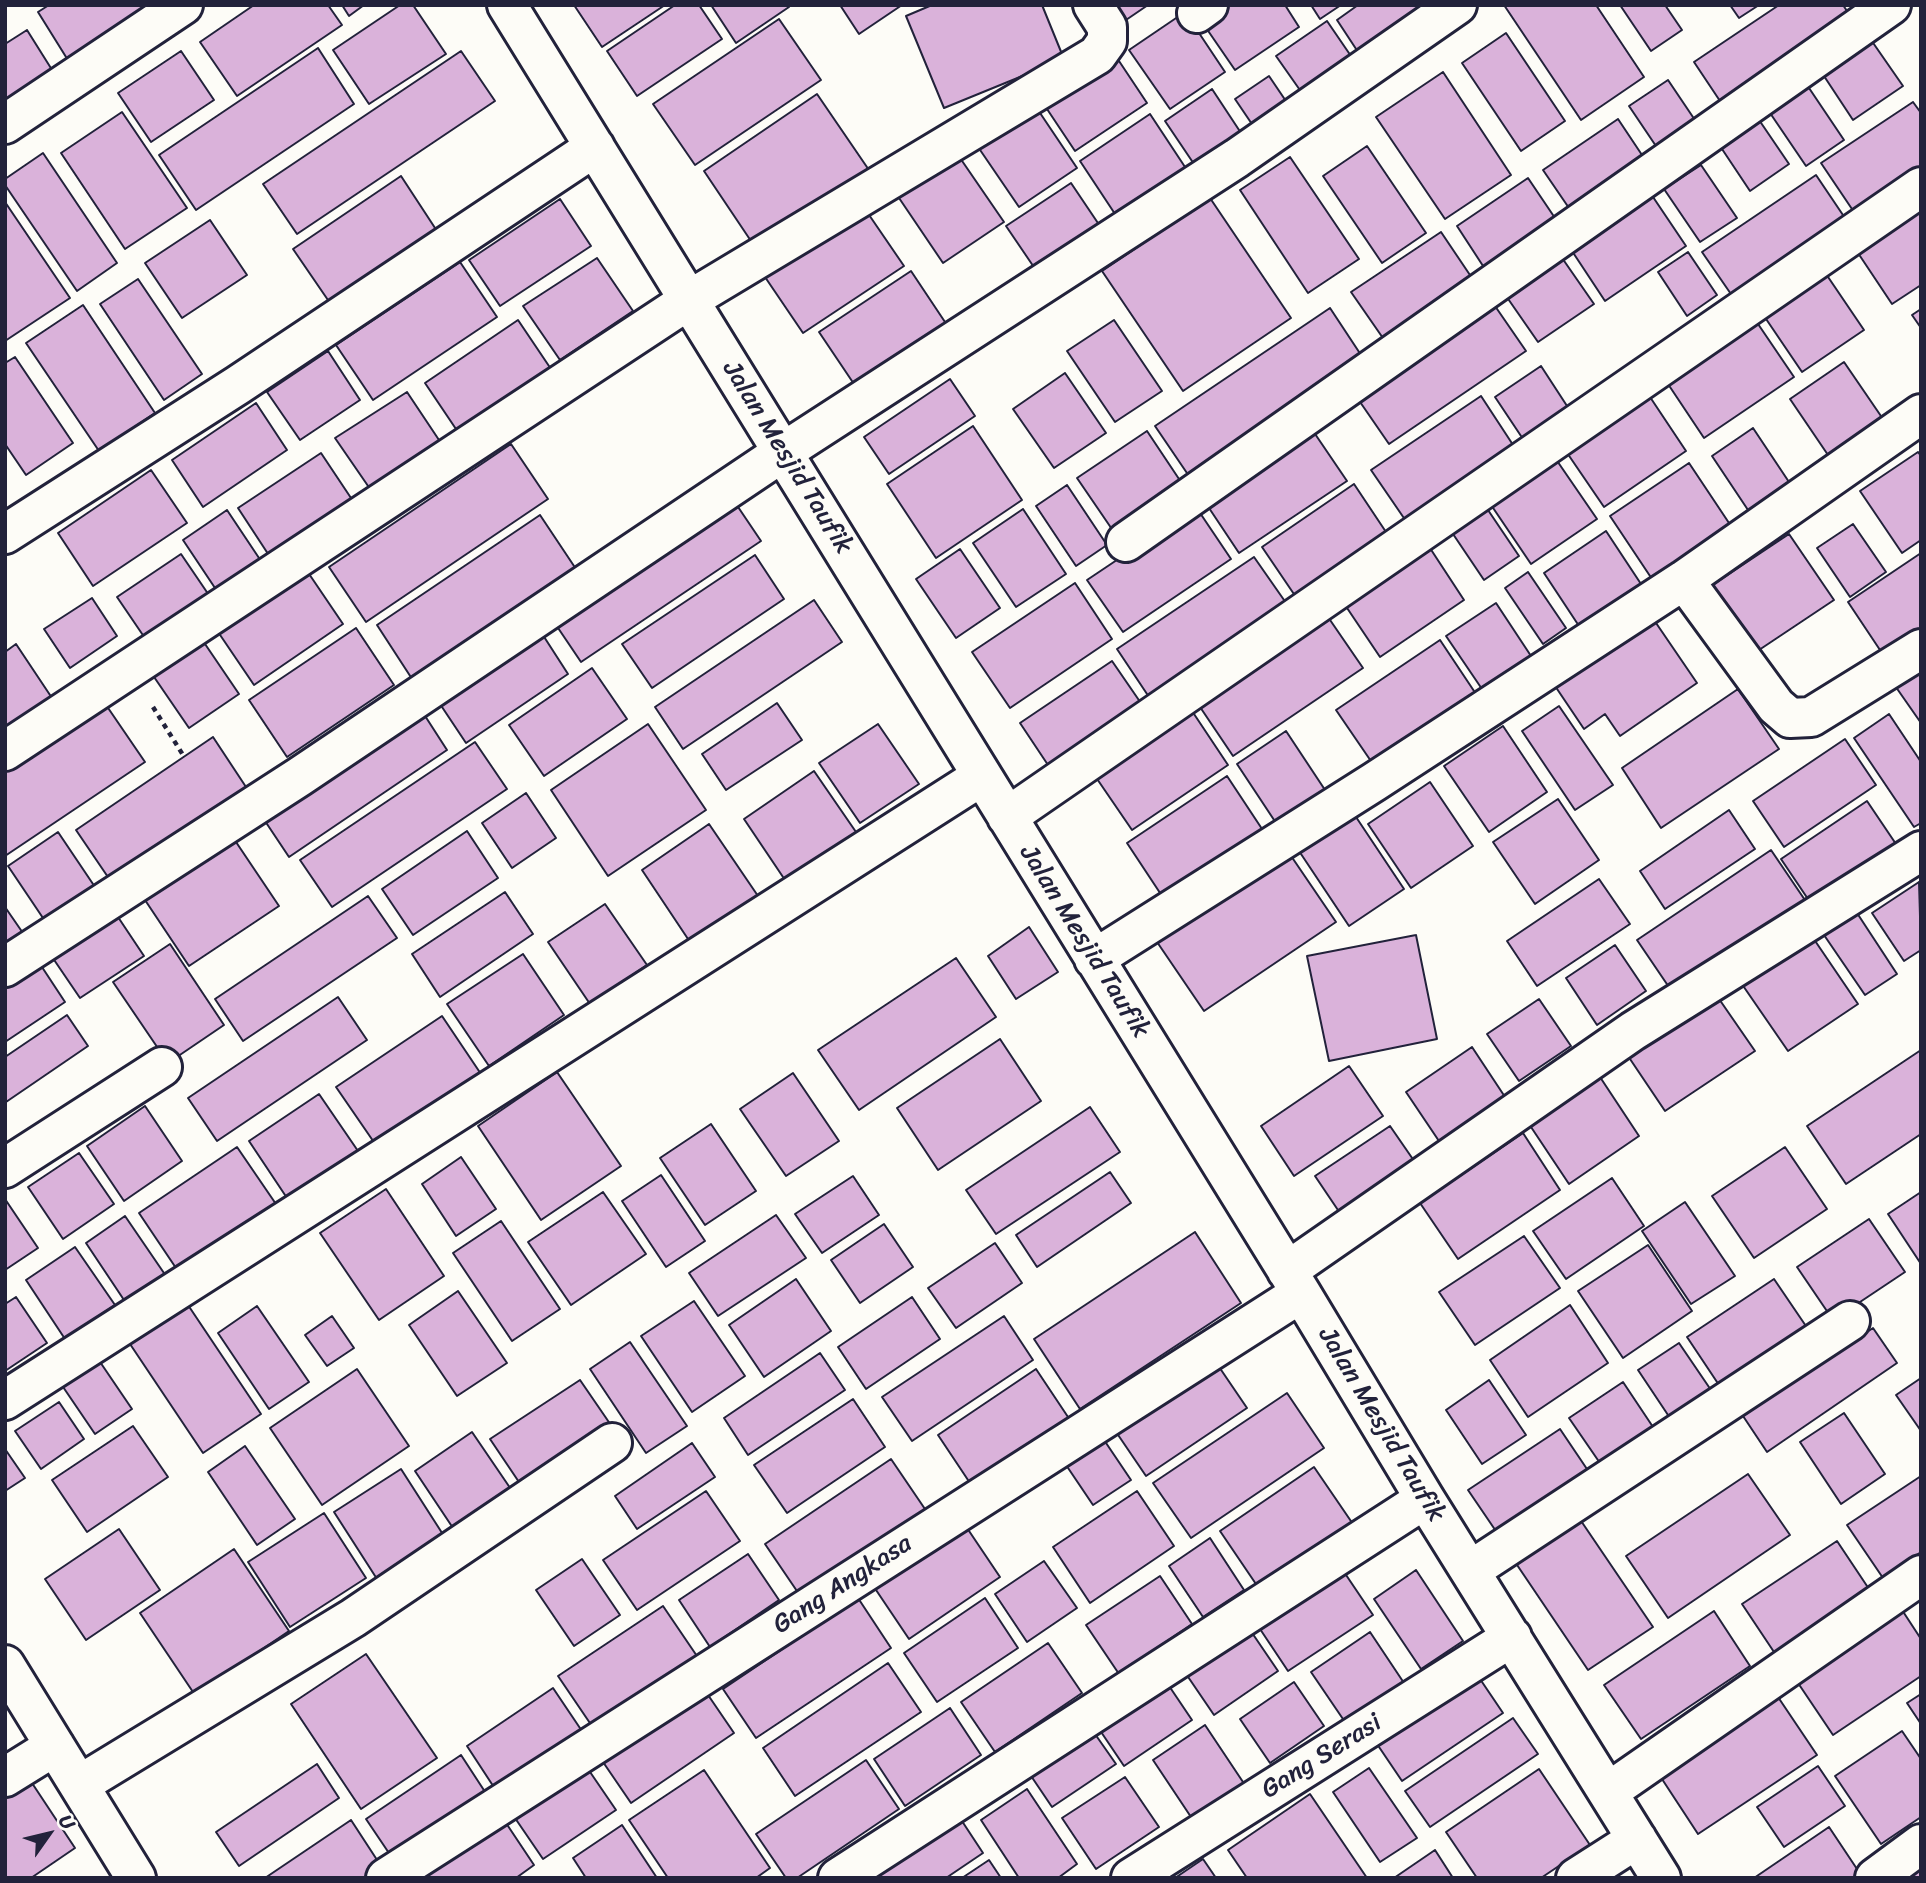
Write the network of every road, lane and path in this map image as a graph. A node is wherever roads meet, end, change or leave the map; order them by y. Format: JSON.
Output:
{"nodes":[{"id":1,"x":183,"y":5,"type":"edge"},
{"id":2,"x":507,"y":5,"type":"edge"},
{"id":3,"x":1093,"y":5,"type":"edge"},
{"id":4,"x":1457,"y":5,"type":"edge"},
{"id":5,"x":1891,"y":5,"type":"edge"},
{"id":6,"x":5,"y":124,"type":"edge"},
{"id":7,"x":595,"y":147,"type":"junction"},
{"id":8,"x":1921,"y":187,"type":"edge"},
{"id":9,"x":690,"y":300,"type":"junction"},
{"id":10,"x":1921,"y":414,"type":"edge"},
{"id":11,"x":783,"y":452,"type":"junction"},
{"id":12,"x":5,"y":534,"type":"edge"},
{"id":13,"x":1126,"y":542,"type":"dead end"},
{"id":14,"x":1684,"y":580,"type":"junction"},
{"id":15,"x":1921,"y":649,"type":"edge"},
{"id":16,"x":131,"y":670,"type":"junction"},
{"id":17,"x":5,"y":751,"type":"edge"},
{"id":18,"x":183,"y":755,"type":"dead end"},
{"id":19,"x":982,"y":776,"type":"junction"},
{"id":20,"x":1007,"y":817,"type":"junction"},
{"id":21,"x":1921,"y":851,"type":"edge"},
{"id":22,"x":1094,"y":959,"type":"junction"},
{"id":23,"x":5,"y":967,"type":"edge"},
{"id":24,"x":163,"y":1067,"type":"dead end"},
{"id":25,"x":5,"y":1168,"type":"edge"},
{"id":26,"x":1294,"y":1282,"type":"junction"},
{"id":27,"x":1850,"y":1321,"type":"dead end"},
{"id":28,"x":5,"y":1399,"type":"edge"},
{"id":29,"x":612,"y":1443,"type":"dead end"},
{"id":30,"x":1425,"y":1499,"type":"junction"},
{"id":31,"x":1471,"y":1570,"type":"junction"},
{"id":32,"x":1921,"y":1575,"type":"edge"},
{"id":33,"x":1512,"y":1637,"type":"junction"},
{"id":34,"x":5,"y":1665,"type":"edge"},
{"id":35,"x":55,"y":1746,"type":"junction"},
{"id":36,"x":5,"y":1777,"type":"edge"},
{"id":37,"x":79,"y":1784,"type":"junction"},
{"id":38,"x":1608,"y":1792,"type":"junction"},
{"id":39,"x":1637,"y":1839,"type":"junction"},
{"id":40,"x":1921,"y":1844,"type":"edge"},
{"id":41,"x":136,"y":1878,"type":"edge"},
{"id":42,"x":386,"y":1878,"type":"edge"},
{"id":43,"x":838,"y":1878,"type":"edge"},
{"id":44,"x":1132,"y":1878,"type":"edge"},
{"id":45,"x":1576,"y":1878,"type":"edge"},
{"id":46,"x":1661,"y":1878,"type":"edge"},
{"id":47,"x":1875,"y":1878,"type":"edge"}],
"edges":[{"from":1,"to":6,"type":"street"},
{"from":2,"to":7,"type":"street","name":"Jalan Mesjid Taufik"},
{"from":3,"to":9,"type":"street"},
{"from":4,"to":11,"type":"street"},
{"from":5,"to":13,"type":"street"},
{"from":7,"to":9,"type":"street","name":"Jalan Mesjid Taufik"},
{"from":7,"to":12,"type":"street"},
{"from":8,"to":20,"type":"street"},
{"from":9,"to":11,"type":"street","name":"Jalan Mesjid Taufik"},
{"from":9,"to":16,"type":"street"},
{"from":10,"to":14,"type":"street"},
{"from":11,"to":19,"type":"street","name":"Jalan Mesjid Taufik"},
{"from":11,"to":23,"type":"street"},
{"from":14,"to":15,"type":"street"},
{"from":14,"to":22,"type":"street"},
{"from":16,"to":17,"type":"street"},
{"from":16,"to":18,"type":"path"},
{"from":19,"to":20,"type":"street","name":"Jalan Mesjid Taufik"},
{"from":19,"to":28,"type":"street"},
{"from":20,"to":22,"type":"street","name":"Jalan Mesjid Taufik"},
{"from":21,"to":26,"type":"street","name":"Gang Angkasa"},
{"from":22,"to":26,"type":"street","name":"Jalan Mesjid Taufik"},
{"from":24,"to":25,"type":"street"},
{"from":26,"to":30,"type":"street","name":"Jalan Mesjid Taufik"},
{"from":26,"to":42,"type":"street","name":"Gang Angkasa"},
{"from":27,"to":31,"type":"street"},
{"from":29,"to":37,"type":"street"},
{"from":30,"to":31,"type":"street","name":"Jalan Mesjid Taufik"},
{"from":30,"to":43,"type":"street"},
{"from":31,"to":33,"type":"street","name":"Jalan Mesjid Taufik"},
{"from":32,"to":38,"type":"street"},
{"from":33,"to":38,"type":"street","name":"Jalan Mesjid Taufik"},
{"from":33,"to":44,"type":"street","name":"Gang Serasi"},
{"from":34,"to":35,"type":"street"},
{"from":35,"to":36,"type":"street"},
{"from":35,"to":37,"type":"street"},
{"from":37,"to":41,"type":"street"},
{"from":38,"to":39,"type":"street","name":"Jalan Mesjid Taufik"},
{"from":39,"to":45,"type":"street"},
{"from":39,"to":46,"type":"street","name":"Jalan Mesjid Taufik"},
{"from":40,"to":47,"type":"street"}]}
